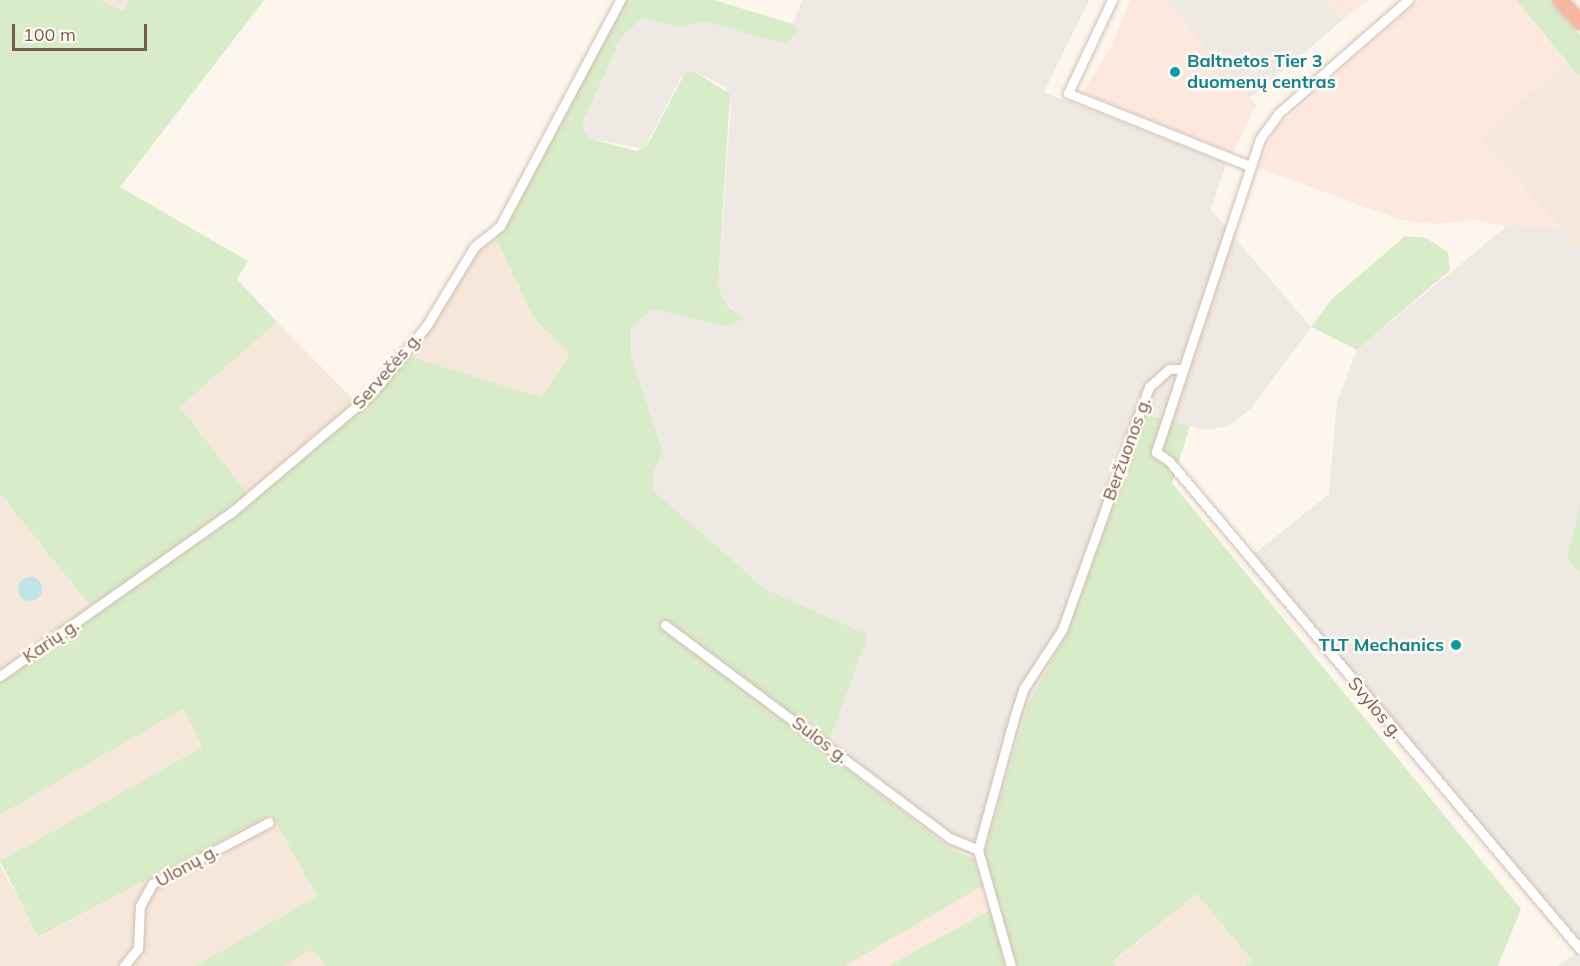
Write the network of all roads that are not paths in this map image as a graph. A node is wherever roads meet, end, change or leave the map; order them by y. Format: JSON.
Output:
{"nodes":[{"id":1,"x":620,"y":0,"type":"edge"},
{"id":2,"x":1112,"y":0,"type":"edge"},
{"id":3,"x":1408,"y":0,"type":"edge"},
{"id":4,"x":1560,"y":0,"type":"edge"},
{"id":5,"x":1580,"y":22,"type":"edge"},
{"id":6,"x":1250,"y":166,"type":"junction"},
{"id":7,"x":1181,"y":369,"type":"junction"},
{"id":8,"x":102,"y":604,"type":"joint"},
{"id":9,"x":665,"y":625,"type":"dead end"},
{"id":10,"x":0,"y":676,"type":"edge"},
{"id":11,"x":269,"y":822,"type":"dead end"},
{"id":12,"x":978,"y":850,"type":"junction"},
{"id":13,"x":1580,"y":948,"type":"edge"},
{"id":14,"x":124,"y":966,"type":"edge"},
{"id":15,"x":1011,"y":966,"type":"edge"}],
"edges":[{"from":1,"to":8,"type":"street","name":"Servečės g."},
{"from":2,"to":6,"type":"street"},
{"from":3,"to":6,"type":"street"},
{"from":4,"to":5,"type":"highway"},
{"from":6,"to":7,"type":"street"},
{"from":7,"to":12,"type":"street","name":"Beržuonos g."},
{"from":7,"to":13,"type":"street","name":"Svylos g."},
{"from":8,"to":10,"type":"street","name":"Karių g."},
{"from":9,"to":12,"type":"street","name":"Sulos g."},
{"from":11,"to":14,"type":"street","name":"Ulonų g."},
{"from":12,"to":15,"type":"street"}]}
